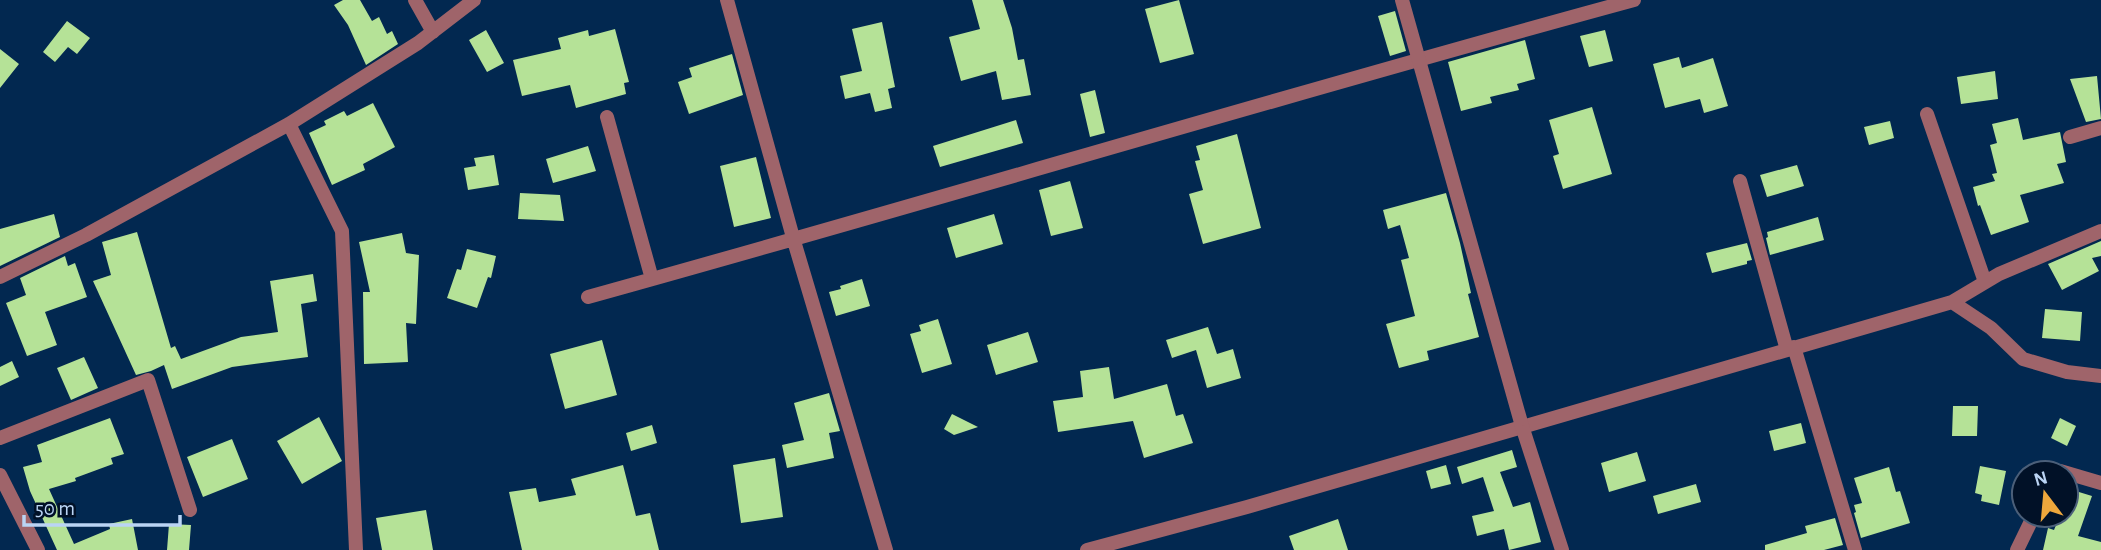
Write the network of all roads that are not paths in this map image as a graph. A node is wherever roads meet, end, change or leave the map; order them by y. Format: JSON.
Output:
{"nodes":[{"id":1,"x":415,"y":0,"type":"edge"},
{"id":2,"x":474,"y":0,"type":"edge"},
{"id":3,"x":727,"y":0,"type":"edge"},
{"id":4,"x":1402,"y":0,"type":"edge"},
{"id":5,"x":1634,"y":0,"type":"edge"},
{"id":6,"x":433,"y":32,"type":"junction"},
{"id":7,"x":1419,"y":59,"type":"junction"},
{"id":8,"x":1927,"y":114,"type":"dead end"},
{"id":9,"x":607,"y":117,"type":"dead end"},
{"id":10,"x":289,"y":124,"type":"junction"},
{"id":11,"x":2101,"y":128,"type":"edge"},
{"id":12,"x":2070,"y":137,"type":"dead end"},
{"id":13,"x":1740,"y":181,"type":"dead end"},
{"id":14,"x":2101,"y":231,"type":"edge"},
{"id":15,"x":794,"y":241,"type":"junction"},
{"id":16,"x":0,"y":277,"type":"edge"},
{"id":17,"x":652,"y":279,"type":"junction"},
{"id":18,"x":1985,"y":282,"type":"junction"},
{"id":19,"x":589,"y":297,"type":"dead end"},
{"id":20,"x":1952,"y":302,"type":"junction"},
{"id":21,"x":1791,"y":349,"type":"junction"},
{"id":22,"x":2101,"y":376,"type":"edge"},
{"id":23,"x":1522,"y":426,"type":"junction"},
{"id":24,"x":0,"y":438,"type":"edge"},
{"id":25,"x":0,"y":475,"type":"edge"},
{"id":26,"x":2080,"y":477,"type":"edge"},
{"id":27,"x":2101,"y":483,"type":"edge"},
{"id":28,"x":190,"y":510,"type":"dead end"},
{"id":29,"x":2027,"y":529,"type":"edge"},
{"id":30,"x":38,"y":550,"type":"edge"},
{"id":31,"x":356,"y":550,"type":"edge"},
{"id":32,"x":886,"y":550,"type":"edge"},
{"id":33,"x":1087,"y":550,"type":"edge"},
{"id":34,"x":1562,"y":550,"type":"edge"},
{"id":35,"x":1855,"y":550,"type":"edge"},
{"id":36,"x":2017,"y":550,"type":"edge"}],
"edges":[{"from":1,"to":6,"type":"street"},
{"from":2,"to":6,"type":"street"},
{"from":3,"to":15,"type":"street"},
{"from":4,"to":7,"type":"street"},
{"from":5,"to":7,"type":"street"},
{"from":6,"to":10,"type":"street"},
{"from":7,"to":15,"type":"street"},
{"from":7,"to":23,"type":"street"},
{"from":8,"to":18,"type":"street"},
{"from":9,"to":17,"type":"street"},
{"from":10,"to":16,"type":"street"},
{"from":10,"to":31,"type":"street"},
{"from":11,"to":12,"type":"street"},
{"from":13,"to":21,"type":"street"},
{"from":14,"to":18,"type":"street"},
{"from":15,"to":17,"type":"street"},
{"from":15,"to":32,"type":"street"},
{"from":17,"to":19,"type":"street"},
{"from":18,"to":20,"type":"street"},
{"from":20,"to":21,"type":"street"},
{"from":20,"to":22,"type":"street"},
{"from":21,"to":23,"type":"street"},
{"from":21,"to":35,"type":"street"},
{"from":23,"to":33,"type":"street"},
{"from":23,"to":34,"type":"street"},
{"from":24,"to":28,"type":"street"},
{"from":25,"to":30,"type":"street"},
{"from":26,"to":27,"type":"street"},
{"from":29,"to":36,"type":"street"}]}
